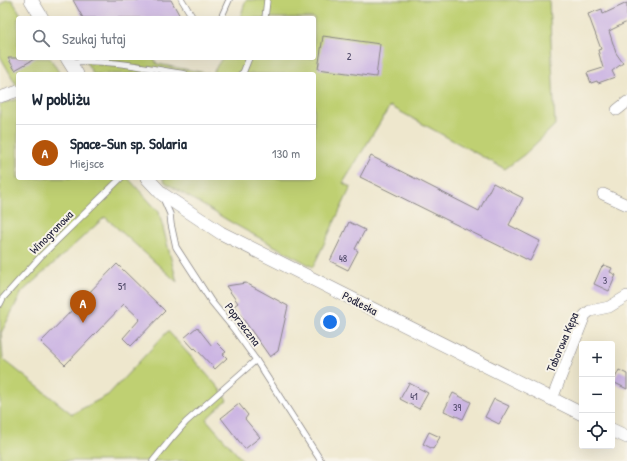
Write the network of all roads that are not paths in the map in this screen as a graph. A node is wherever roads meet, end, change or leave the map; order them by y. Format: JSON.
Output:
{"nodes":[{"id":1,"x":31,"y":0,"type":"edge"},
{"id":2,"x":182,"y":0,"type":"edge"},
{"id":3,"x":229,"y":0,"type":"edge"},
{"id":4,"x":267,"y":0,"type":"edge"},
{"id":5,"x":41,"y":16,"type":"edge"},
{"id":6,"x":192,"y":16,"type":"edge"},
{"id":7,"x":222,"y":16,"type":"edge"},
{"id":8,"x":265,"y":16,"type":"edge"},
{"id":9,"x":90,"y":60,"type":"edge"},
{"id":10,"x":90,"y":60,"type":"edge"},
{"id":11,"x":248,"y":60,"type":"edge"},
{"id":12,"x":71,"y":68,"type":"edge"},
{"id":13,"x":173,"y":72,"type":"edge"},
{"id":14,"x":243,"y":72,"type":"edge"},
{"id":15,"x":16,"y":92,"type":"edge"},
{"id":16,"x":0,"y":97,"type":"edge"},
{"id":17,"x":627,"y":102,"type":"edge"},
{"id":18,"x":617,"y":110,"type":"dead end"},
{"id":19,"x":119,"y":180,"type":"edge"},
{"id":20,"x":149,"y":180,"type":"edge"},
{"id":21,"x":162,"y":194,"type":"junction"},
{"id":22,"x":603,"y":194,"type":"dead end"},
{"id":23,"x":627,"y":206,"type":"edge"},
{"id":24,"x":627,"y":296,"type":"edge"},
{"id":25,"x":0,"y":304,"type":"edge"},
{"id":26,"x":256,"y":360,"type":"junction"},
{"id":27,"x":552,"y":399,"type":"junction"},
{"id":28,"x":580,"y":413,"type":"edge"},
{"id":29,"x":615,"y":431,"type":"edge"},
{"id":30,"x":627,"y":437,"type":"edge"},
{"id":31,"x":153,"y":461,"type":"edge"},
{"id":32,"x":321,"y":461,"type":"edge"}],
"edges":[{"from":1,"to":5,"type":"street"},
{"from":2,"to":6,"type":"lane"},
{"from":3,"to":7,"type":"lane"},
{"from":4,"to":8,"type":"lane"},
{"from":9,"to":12,"type":"lane"},
{"from":10,"to":13,"type":"lane"},
{"from":11,"to":14,"type":"lane"},
{"from":15,"to":16,"type":"street"},
{"from":17,"to":18,"type":"street"},
{"from":19,"to":25,"type":"lane","name":"Winogronowa"},
{"from":20,"to":21,"type":"street","name":"Podleska"},
{"from":21,"to":26,"type":"lane","name":"Poprzeczna"},
{"from":21,"to":27,"type":"street","name":"Podleska"},
{"from":22,"to":23,"type":"street"},
{"from":24,"to":27,"type":"street","name":"Taborowa Kępa"},
{"from":26,"to":31,"type":"lane"},
{"from":26,"to":32,"type":"lane","name":"Poprzeczna"},
{"from":27,"to":28,"type":"street","name":"Podleska"},
{"from":29,"to":30,"type":"street"}]}
